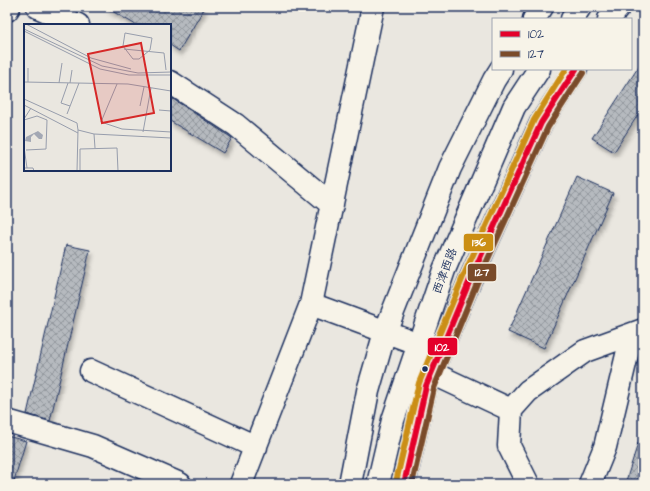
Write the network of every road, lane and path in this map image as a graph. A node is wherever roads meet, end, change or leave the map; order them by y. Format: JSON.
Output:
{"nodes":[{"id":1,"x":9,"y":7,"type":"edge"},
{"id":2,"x":38,"y":7,"type":"edge"},
{"id":3,"x":373,"y":7,"type":"edge"},
{"id":4,"x":542,"y":7,"type":"edge"},
{"id":5,"x":580,"y":7,"type":"edge"},
{"id":6,"x":619,"y":7,"type":"edge"},
{"id":7,"x":7,"y":10,"type":"edge"},
{"id":8,"x":535,"y":18,"type":"edge"},
{"id":9,"x":573,"y":18,"type":"edge"},
{"id":10,"x":610,"y":18,"type":"edge"},
{"id":11,"x":76,"y":24,"type":"edge"},
{"id":12,"x":500,"y":70,"type":"edge"},
{"id":13,"x":539,"y":70,"type":"edge"},
{"id":14,"x":575,"y":70,"type":"edge"},
{"id":15,"x":171,"y":83,"type":"edge"},
{"id":16,"x":332,"y":205,"type":"junction"},
{"id":17,"x":311,"y":304,"type":"junction"},
{"id":18,"x":386,"y":332,"type":"junction"},
{"id":19,"x":638,"y":332,"type":"edge"},
{"id":20,"x":419,"y":344,"type":"junction"},
{"id":21,"x":91,"y":371,"type":"dead end"},
{"id":22,"x":432,"y":373,"type":"junction"},
{"id":23,"x":511,"y":410,"type":"junction"},
{"id":24,"x":7,"y":421,"type":"edge"},
{"id":25,"x":256,"y":447,"type":"junction"},
{"id":26,"x":180,"y":484,"type":"edge"},
{"id":27,"x":241,"y":484,"type":"edge"},
{"id":28,"x":350,"y":484,"type":"edge"},
{"id":29,"x":378,"y":484,"type":"edge"},
{"id":30,"x":404,"y":484,"type":"edge"},
{"id":31,"x":528,"y":484,"type":"edge"},
{"id":32,"x":590,"y":484,"type":"edge"}],
"edges":[{"from":1,"to":7,"type":"street"},
{"from":2,"to":11,"type":"street"},
{"from":3,"to":16,"type":"street"},
{"from":4,"to":8,"type":"street"},
{"from":5,"to":9,"type":"street"},
{"from":6,"to":10,"type":"street"},
{"from":12,"to":18,"type":"street"},
{"from":13,"to":20,"type":"street","name":"西津西路"},
{"from":14,"to":22,"type":"street"},
{"from":15,"to":16,"type":"street"},
{"from":16,"to":17,"type":"street"},
{"from":17,"to":18,"type":"street"},
{"from":17,"to":25,"type":"street"},
{"from":18,"to":20,"type":"street"},
{"from":18,"to":28,"type":"street"},
{"from":19,"to":23,"type":"street"},
{"from":19,"to":32,"type":"street"},
{"from":20,"to":29,"type":"street","name":"西津西路"},
{"from":21,"to":25,"type":"street"},
{"from":22,"to":23,"type":"street"},
{"from":22,"to":30,"type":"street"},
{"from":23,"to":31,"type":"street"},
{"from":24,"to":26,"type":"street"},
{"from":25,"to":27,"type":"street"}]}
